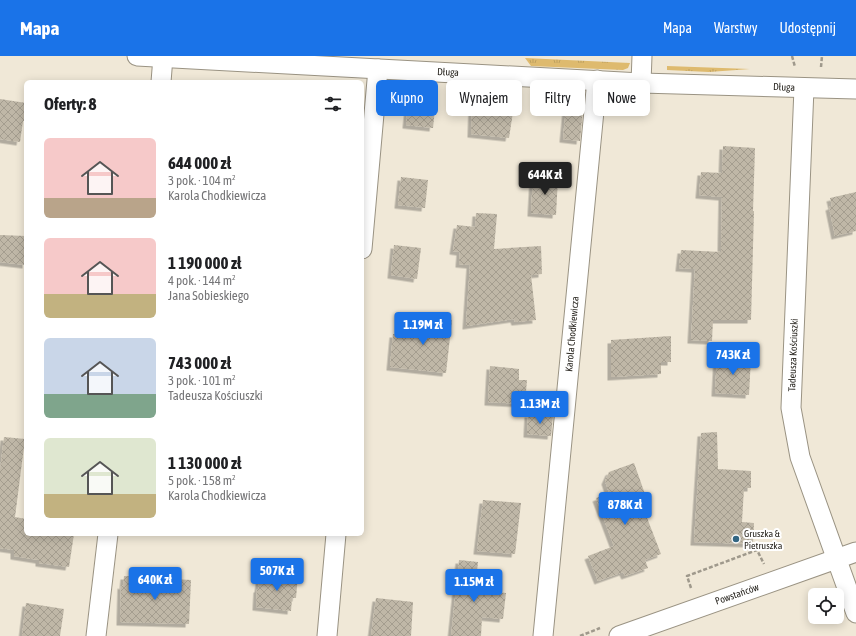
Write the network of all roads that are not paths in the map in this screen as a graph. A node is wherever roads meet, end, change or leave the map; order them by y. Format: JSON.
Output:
{"nodes":[{"id":1,"x":137,"y":56,"type":"edge"},
{"id":2,"x":642,"y":56,"type":"edge"},
{"id":3,"x":164,"y":57,"type":"junction"},
{"id":4,"x":288,"y":60,"type":"edge"},
{"id":5,"x":378,"y":69,"type":"junction"},
{"id":6,"x":161,"y":80,"type":"edge"},
{"id":7,"x":597,"y":80,"type":"edge"},
{"id":8,"x":640,"y":80,"type":"edge"},
{"id":9,"x":650,"y":83,"type":"edge"},
{"id":10,"x":804,"y":88,"type":"junction"},
{"id":11,"x":856,"y":89,"type":"edge"},
{"id":12,"x":594,"y":116,"type":"edge"},
{"id":13,"x":364,"y":226,"type":"edge"},
{"id":14,"x":108,"y":536,"type":"edge"},
{"id":15,"x":336,"y":536,"type":"edge"},
{"id":16,"x":856,"y":552,"type":"edge"},
{"id":17,"x":836,"y":559,"type":"junction"},
{"id":18,"x":856,"y":613,"type":"edge"},
{"id":19,"x":96,"y":636,"type":"edge"},
{"id":20,"x":327,"y":636,"type":"edge"},
{"id":21,"x":544,"y":636,"type":"edge"},
{"id":22,"x":619,"y":636,"type":"edge"}],
"edges":[{"from":1,"to":3,"type":"street","name":"Długa"},
{"from":2,"to":8,"type":"street"},
{"from":3,"to":4,"type":"street","name":"Długa"},
{"from":3,"to":6,"type":"street"},
{"from":4,"to":5,"type":"street","name":"Długa"},
{"from":5,"to":7,"type":"street","name":"Długa"},
{"from":5,"to":13,"type":"street"},
{"from":9,"to":10,"type":"street","name":"Długa"},
{"from":10,"to":11,"type":"street","name":"Długa"},
{"from":10,"to":17,"type":"street","name":"Tadeusza Kościuszki"},
{"from":12,"to":21,"type":"street","name":"Karola Chodkiewicza"},
{"from":14,"to":19,"type":"street"},
{"from":15,"to":20,"type":"street"},
{"from":16,"to":17,"type":"street","name":"Powstańców"},
{"from":17,"to":18,"type":"street","name":"Tadeusza Kościuszki"},
{"from":17,"to":22,"type":"street","name":"Powstańców"}]}
